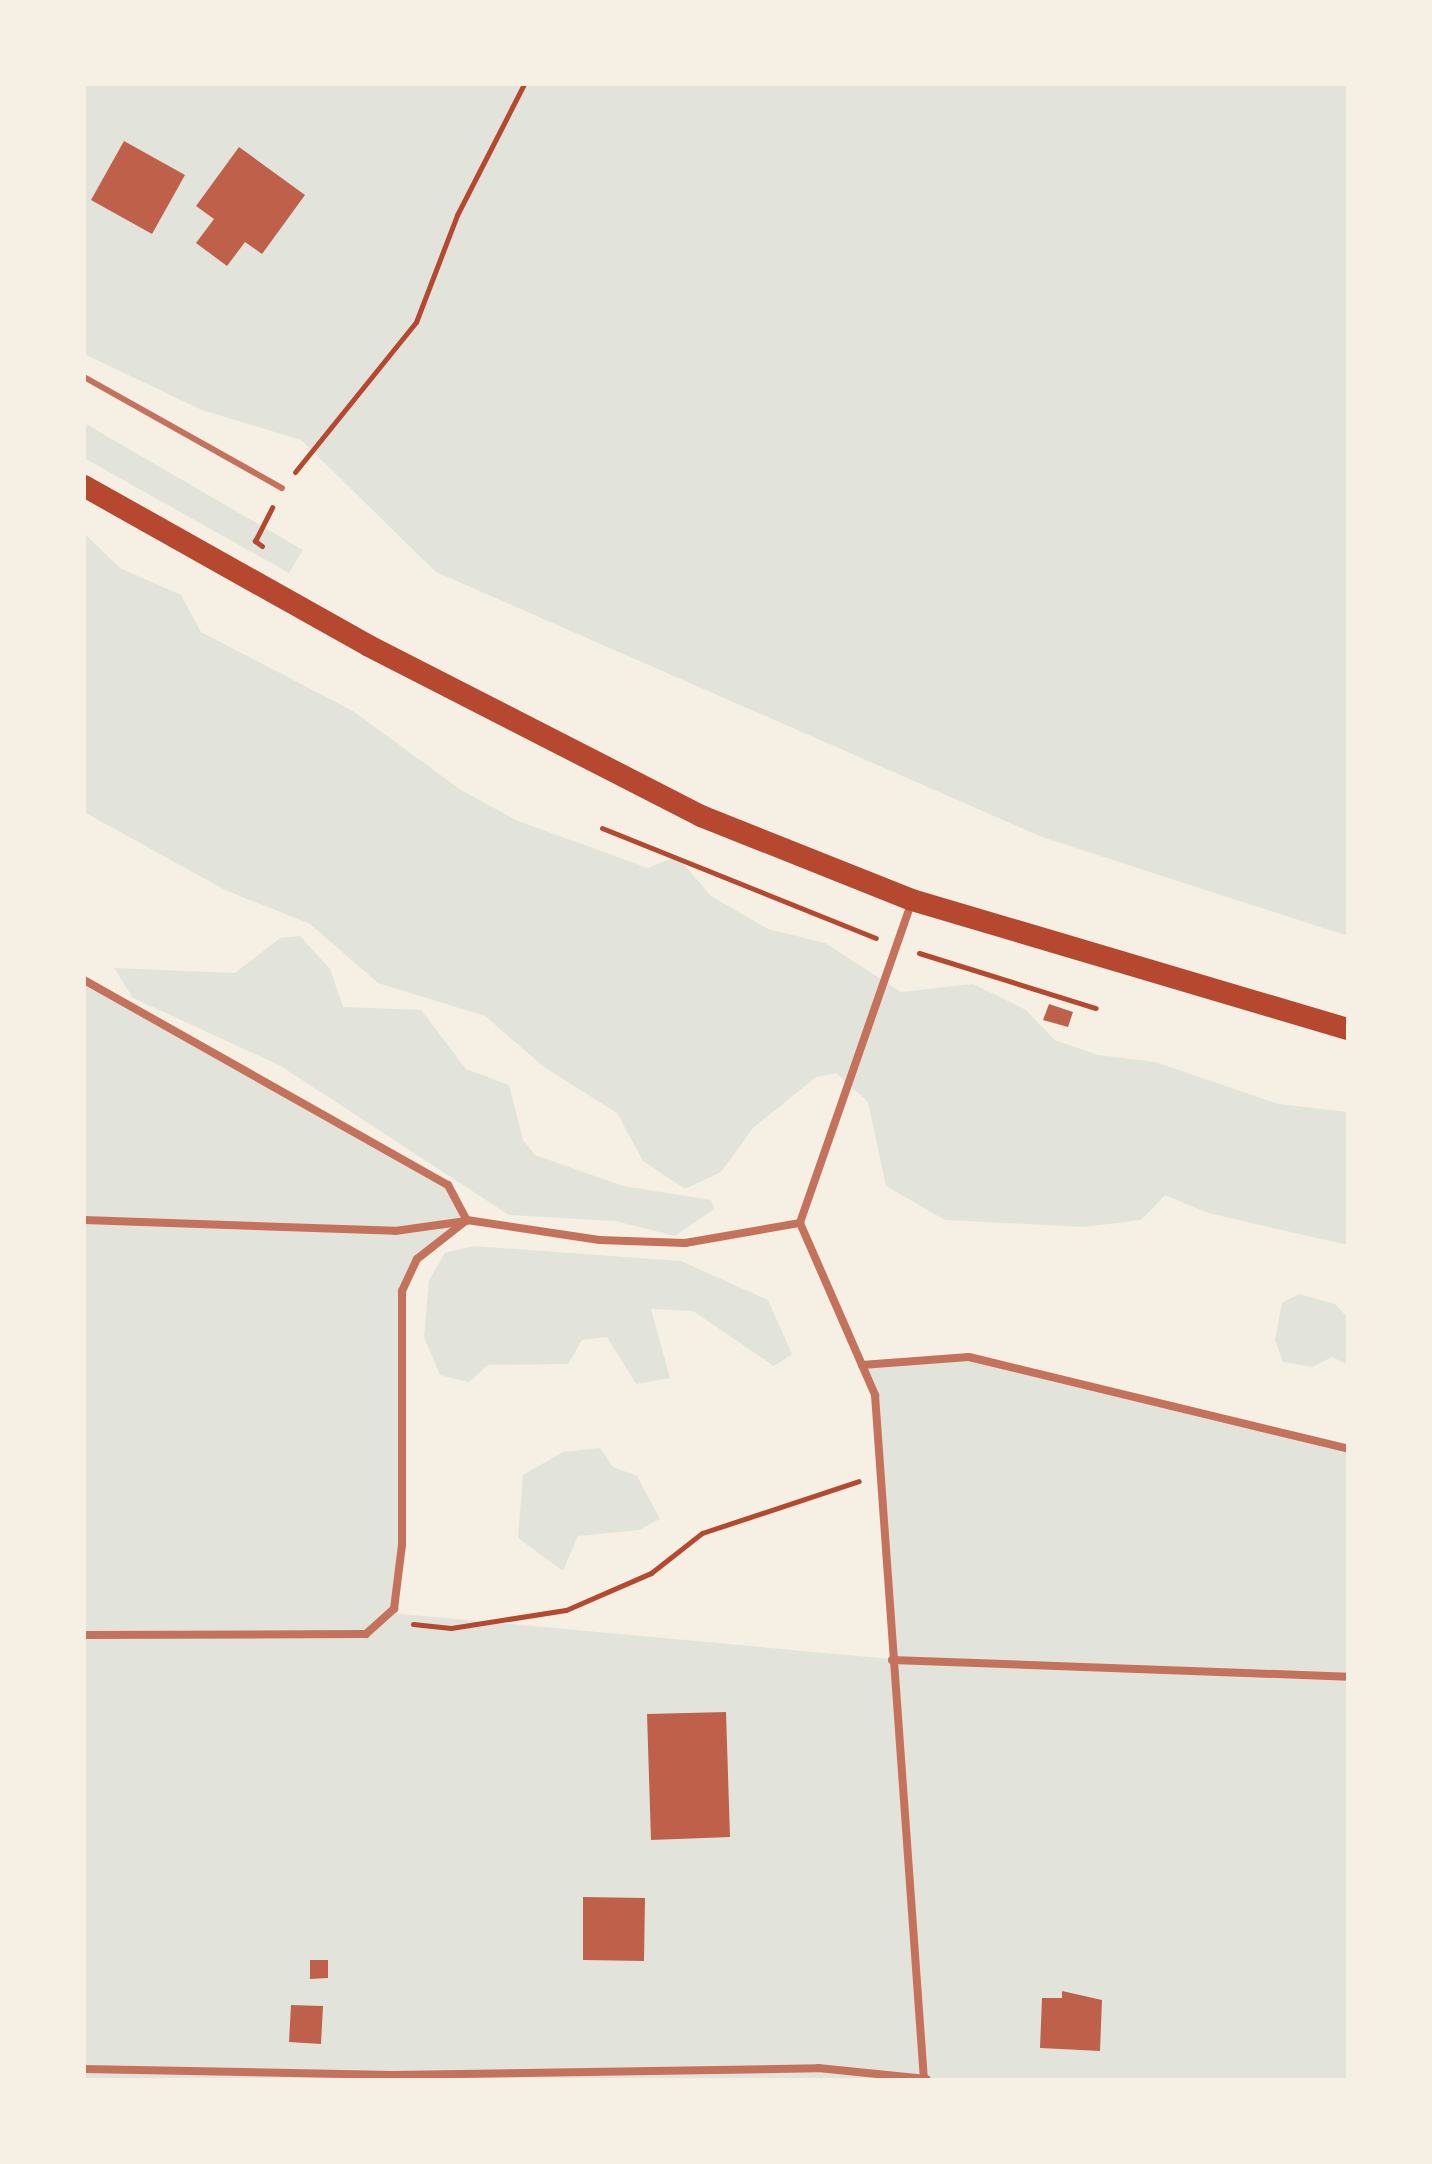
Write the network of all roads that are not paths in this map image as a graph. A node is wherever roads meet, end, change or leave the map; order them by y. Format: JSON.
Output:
{"nodes":[{"id":1,"x":84,"y":377,"type":"edge"},
{"id":2,"x":84,"y":486,"type":"edge"},
{"id":3,"x":282,"y":488,"type":"road end"},
{"id":4,"x":912,"y":900,"type":"junction"},
{"id":5,"x":84,"y":980,"type":"edge"},
{"id":6,"x":1348,"y":1029,"type":"edge"},
{"id":7,"x":84,"y":1220,"type":"edge"},
{"id":8,"x":467,"y":1220,"type":"junction"},
{"id":9,"x":800,"y":1223,"type":"junction"},
{"id":10,"x":862,"y":1365,"type":"junction"},
{"id":11,"x":1348,"y":1449,"type":"edge"},
{"id":12,"x":84,"y":1635,"type":"edge"},
{"id":13,"x":892,"y":1660,"type":"junction"},
{"id":14,"x":1348,"y":1677,"type":"edge"},
{"id":15,"x":84,"y":2069,"type":"edge"},
{"id":16,"x":926,"y":2079,"type":"edge"}],
"edges":[{"from":1,"to":3,"type":"lane"},
{"from":2,"to":4,"type":"highway"},
{"from":4,"to":6,"type":"highway"},
{"from":4,"to":9,"type":"street"},
{"from":5,"to":8,"type":"street"},
{"from":7,"to":8,"type":"street"},
{"from":8,"to":9,"type":"street"},
{"from":8,"to":12,"type":"street"},
{"from":9,"to":10,"type":"street"},
{"from":10,"to":11,"type":"street"},
{"from":10,"to":13,"type":"street"},
{"from":13,"to":14,"type":"street"},
{"from":13,"to":16,"type":"street"},
{"from":15,"to":16,"type":"street"}]}
